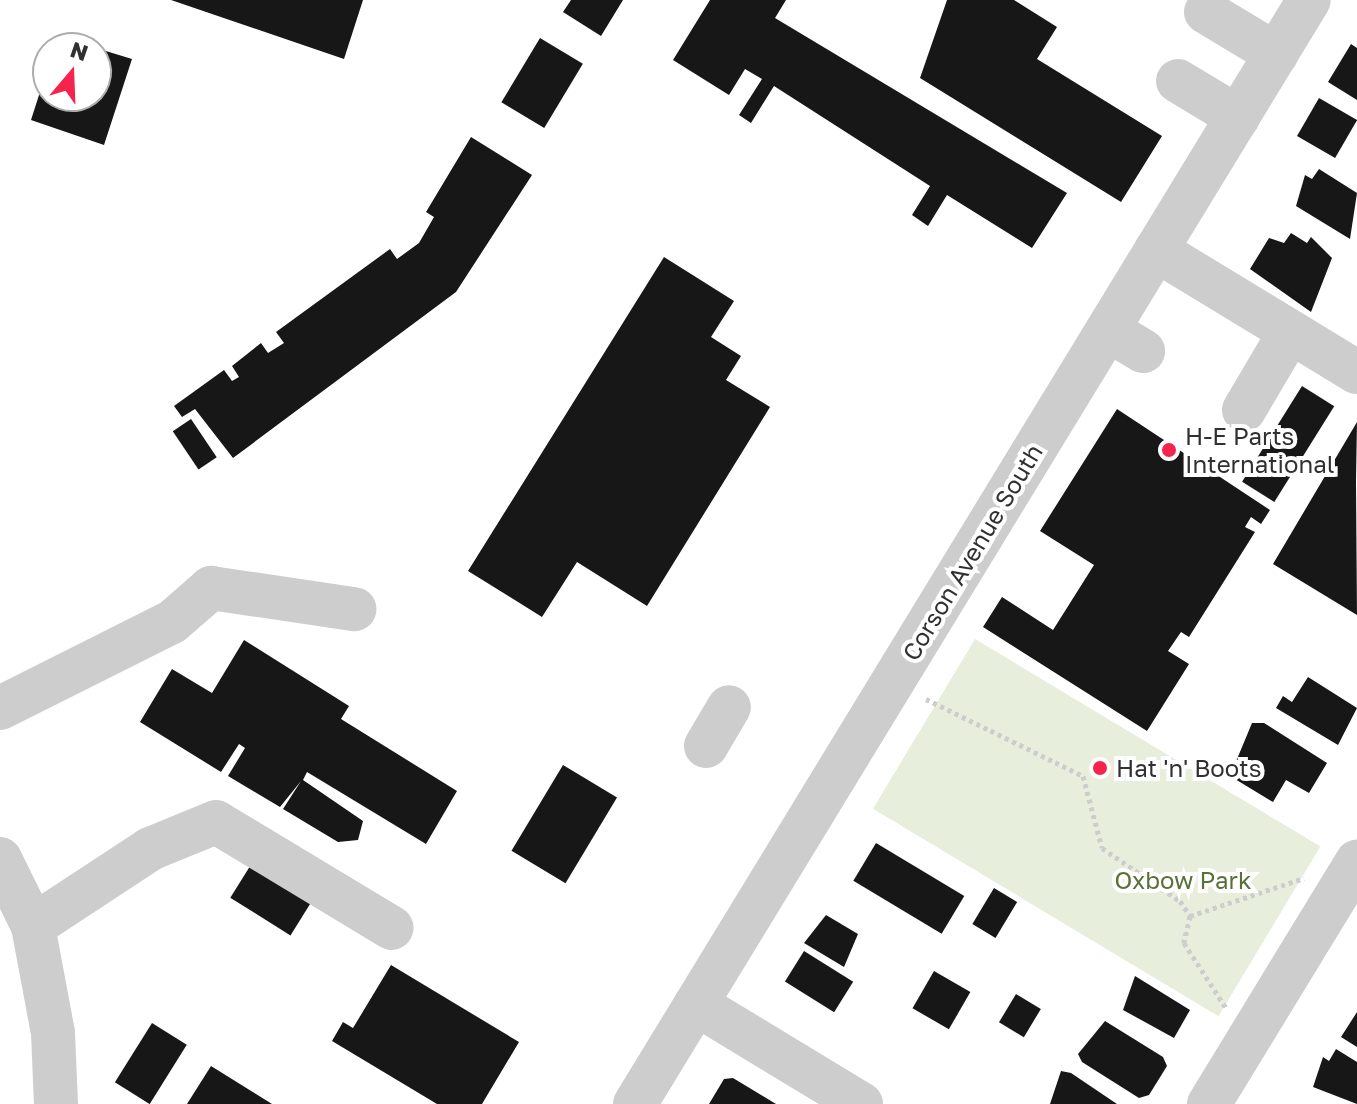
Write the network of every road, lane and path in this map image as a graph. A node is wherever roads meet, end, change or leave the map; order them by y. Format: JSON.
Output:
{"nodes":[{"id":1,"x":1309,"y":0,"type":"edge"},
{"id":2,"x":1206,"y":12,"type":"dead end"},
{"id":3,"x":1276,"y":54,"type":"junction"},
{"id":4,"x":1178,"y":81,"type":"dead end"},
{"id":5,"x":1238,"y":117,"type":"junction"},
{"id":6,"x":1156,"y":250,"type":"junction"},
{"id":7,"x":1290,"y":332,"type":"junction"},
{"id":8,"x":1357,"y":372,"type":"edge"},
{"id":9,"x":1244,"y":410,"type":"dead end"},
{"id":10,"x":354,"y":609,"type":"dead end"},
{"id":11,"x":894,"y":680,"type":"junction"},
{"id":12,"x":729,"y":707,"type":"dead end"},
{"id":13,"x":0,"y":708,"type":"edge"},
{"id":14,"x":706,"y":746,"type":"dead end"},
{"id":15,"x":0,"y":859,"type":"edge"},
{"id":16,"x":1348,"y":876,"type":"edge"},
{"id":17,"x":1190,"y":916,"type":"junction"},
{"id":18,"x":33,"y":926,"type":"junction"},
{"id":19,"x":392,"y":928,"type":"dead end"},
{"id":20,"x":696,"y":1004,"type":"junction"},
{"id":21,"x":1255,"y":1030,"type":"junction"},
{"id":22,"x":56,"y":1104,"type":"edge"},
{"id":23,"x":635,"y":1104,"type":"edge"},
{"id":24,"x":861,"y":1104,"type":"edge"},
{"id":25,"x":1209,"y":1104,"type":"edge"}],
"edges":[{"from":1,"to":3,"type":"street","name":"Corson Avenue South"},
{"from":2,"to":3,"type":"street"},
{"from":3,"to":5,"type":"street","name":"Corson Avenue South"},
{"from":4,"to":5,"type":"street"},
{"from":5,"to":6,"type":"street","name":"Corson Avenue South"},
{"from":6,"to":7,"type":"street"},
{"from":6,"to":11,"type":"street","name":"Corson Avenue South"},
{"from":7,"to":8,"type":"street"},
{"from":7,"to":9,"type":"street"},
{"from":10,"to":13,"type":"street"},
{"from":11,"to":17,"type":"path"},
{"from":11,"to":20,"type":"street","name":"Corson Avenue South"},
{"from":12,"to":14,"type":"street"},
{"from":15,"to":18,"type":"street"},
{"from":16,"to":17,"type":"path"},
{"from":16,"to":21,"type":"street"},
{"from":17,"to":21,"type":"path"},
{"from":18,"to":19,"type":"street"},
{"from":18,"to":22,"type":"street"},
{"from":20,"to":23,"type":"street","name":"Corson Avenue South"},
{"from":20,"to":24,"type":"street"},
{"from":21,"to":25,"type":"street"}]}
